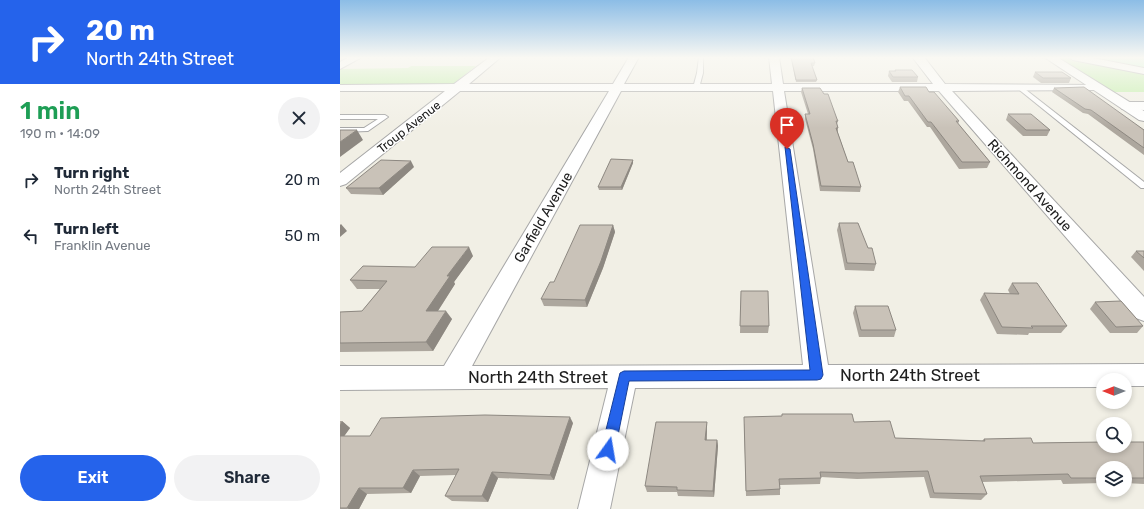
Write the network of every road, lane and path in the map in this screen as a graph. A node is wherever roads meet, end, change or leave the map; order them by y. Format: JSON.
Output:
{"nodes":[{"id":1,"x":467,"y":81,"type":"edge"},
{"id":2,"x":621,"y":81,"type":"edge"},
{"id":3,"x":698,"y":81,"type":"edge"},
{"id":4,"x":778,"y":81,"type":"edge"},
{"id":5,"x":937,"y":81,"type":"edge"},
{"id":6,"x":1087,"y":81,"type":"edge"},
{"id":7,"x":942,"y":87,"type":"junction"},
{"id":8,"x":1019,"y":87,"type":"junction"},
{"id":9,"x":1097,"y":87,"type":"junction"},
{"id":10,"x":340,"y":88,"type":"edge"},
{"id":11,"x":458,"y":88,"type":"junction"},
{"id":12,"x":617,"y":88,"type":"junction"},
{"id":13,"x":696,"y":88,"type":"junction"},
{"id":14,"x":779,"y":88,"type":"junction"},
{"id":15,"x":1126,"y":106,"type":"junction"},
{"id":16,"x":1144,"y":106,"type":"edge"},
{"id":17,"x":340,"y":117,"type":"edge"},
{"id":18,"x":1144,"y":117,"type":"edge"},
{"id":19,"x":340,"y":130,"type":"edge"},
{"id":20,"x":340,"y":181,"type":"edge"},
{"id":21,"x":1144,"y":186,"type":"edge"},
{"id":22,"x":1144,"y":312,"type":"edge"},
{"id":23,"x":817,"y":375,"type":"junction"},
{"id":24,"x":1144,"y":375,"type":"edge"},
{"id":25,"x":624,"y":376,"type":"junction"},
{"id":26,"x":452,"y":377,"type":"junction"},
{"id":27,"x":340,"y":378,"type":"edge"},
{"id":28,"x":594,"y":509,"type":"edge"}],
"edges":[{"from":1,"to":11,"type":"street","name":"Troup Avenue"},
{"from":2,"to":12,"type":"street","name":"Garfield Avenue"},
{"from":3,"to":13,"type":"lane"},
{"from":4,"to":14,"type":"street"},
{"from":5,"to":7,"type":"street","name":"Richmond Avenue"},
{"from":6,"to":9,"type":"street"},
{"from":7,"to":8,"type":"street"},
{"from":7,"to":14,"type":"street"},
{"from":7,"to":22,"type":"street","name":"Richmond Avenue"},
{"from":8,"to":9,"type":"street"},
{"from":8,"to":21,"type":"lane"},
{"from":9,"to":15,"type":"street"},
{"from":10,"to":11,"type":"street"},
{"from":11,"to":12,"type":"street"},
{"from":11,"to":20,"type":"street","name":"Troup Avenue"},
{"from":12,"to":13,"type":"street"},
{"from":12,"to":26,"type":"street","name":"Garfield Avenue"},
{"from":13,"to":14,"type":"street"},
{"from":14,"to":23,"type":"street"},
{"from":15,"to":16,"type":"street"},
{"from":15,"to":18,"type":"street"},
{"from":17,"to":19,"type":"lane"},
{"from":23,"to":24,"type":"street","name":"North 24th Street"},
{"from":23,"to":25,"type":"street","name":"North 24th Street"},
{"from":25,"to":26,"type":"street","name":"North 24th Street"},
{"from":25,"to":28,"type":"street"},
{"from":26,"to":27,"type":"street","name":"North 24th Street"}]}
